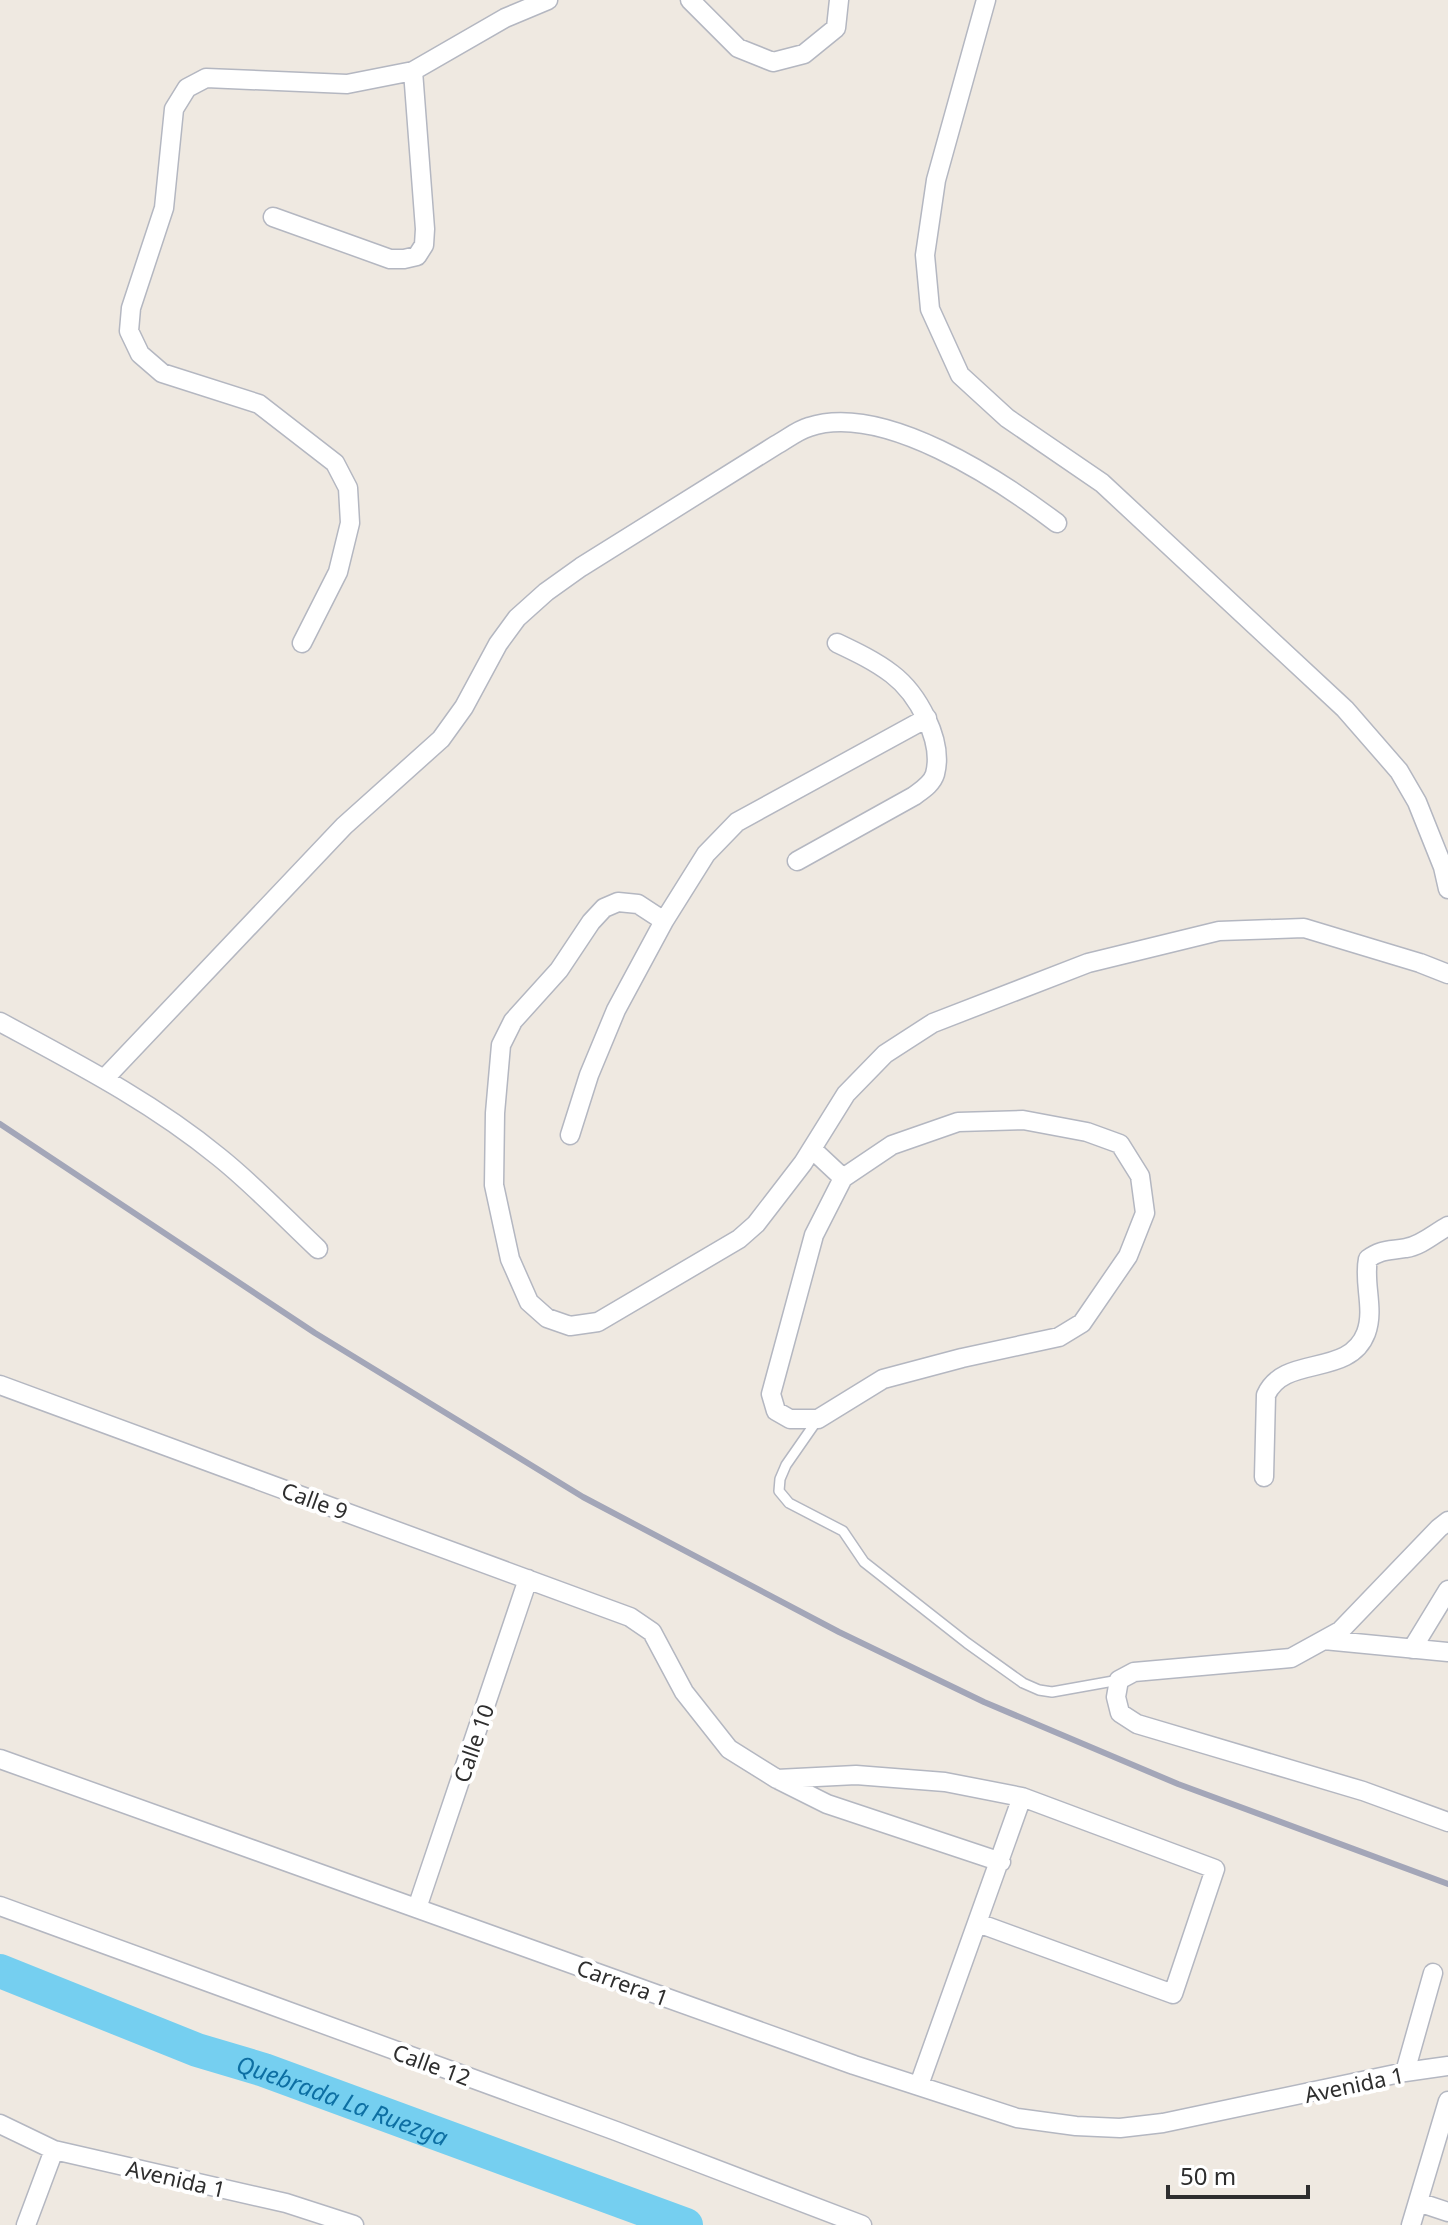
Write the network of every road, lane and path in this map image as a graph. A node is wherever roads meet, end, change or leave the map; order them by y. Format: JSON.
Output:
{"nodes":[{"id":1,"x":548,"y":0,"type":"edge"},
{"id":2,"x":690,"y":0,"type":"edge"},
{"id":3,"x":839,"y":0,"type":"edge"},
{"id":4,"x":986,"y":0,"type":"edge"},
{"id":5,"x":413,"y":71,"type":"junction"},
{"id":6,"x":273,"y":217,"type":"dead end"},
{"id":7,"x":1057,"y":523,"type":"dead end"},
{"id":8,"x":302,"y":643,"type":"dead end"},
{"id":9,"x":837,"y":643,"type":"dead end"},
{"id":10,"x":927,"y":718,"type":"junction"},
{"id":11,"x":797,"y":861,"type":"dead end"},
{"id":12,"x":1448,"y":889,"type":"edge"},
{"id":13,"x":664,"y":921,"type":"junction"},
{"id":14,"x":1448,"y":974,"type":"edge"},
{"id":15,"x":0,"y":1022,"type":"edge"},
{"id":16,"x":105,"y":1078,"type":"junction"},
{"id":17,"x":570,"y":1135,"type":"dead end"},
{"id":18,"x":812,"y":1149,"type":"junction"},
{"id":19,"x":843,"y":1178,"type":"junction"},
{"id":20,"x":1448,"y":1226,"type":"edge"},
{"id":21,"x":318,"y":1249,"type":"dead end"},
{"id":22,"x":0,"y":1385,"type":"edge"},
{"id":23,"x":818,"y":1419,"type":"junction"},
{"id":24,"x":1264,"y":1477,"type":"dead end"},
{"id":25,"x":1448,"y":1521,"type":"edge"},
{"id":26,"x":528,"y":1579,"type":"junction"},
{"id":27,"x":1448,"y":1590,"type":"edge"},
{"id":28,"x":1324,"y":1640,"type":"junction"},
{"id":29,"x":1412,"y":1649,"type":"junction"},
{"id":30,"x":1448,"y":1652,"type":"edge"},
{"id":31,"x":1119,"y":1680,"type":"junction"},
{"id":32,"x":0,"y":1759,"type":"edge"},
{"id":33,"x":777,"y":1779,"type":"junction"},
{"id":34,"x":1022,"y":1797,"type":"junction"},
{"id":35,"x":1448,"y":1822,"type":"edge"},
{"id":36,"x":1001,"y":1862,"type":"junction"},
{"id":37,"x":0,"y":1906,"type":"edge"},
{"id":38,"x":417,"y":1908,"type":"junction"},
{"id":39,"x":978,"y":1923,"type":"junction"},
{"id":40,"x":1433,"y":1973,"type":"dead end"},
{"id":41,"x":1448,"y":2066,"type":"edge"},
{"id":42,"x":1405,"y":2072,"type":"junction"},
{"id":43,"x":919,"y":2085,"type":"junction"},
{"id":44,"x":1448,"y":2101,"type":"edge"},
{"id":45,"x":1260,"y":2104,"type":"joint"},
{"id":46,"x":0,"y":2124,"type":"edge"},
{"id":47,"x":54,"y":2150,"type":"junction"},
{"id":48,"x":1418,"y":2202,"type":"junction"},
{"id":49,"x":1448,"y":2212,"type":"edge"},
{"id":50,"x":26,"y":2225,"type":"edge"},
{"id":51,"x":354,"y":2225,"type":"edge"},
{"id":52,"x":862,"y":2225,"type":"edge"},
{"id":53,"x":1411,"y":2225,"type":"edge"}],
"edges":[{"from":1,"to":5,"type":"street"},
{"from":2,"to":3,"type":"street"},
{"from":4,"to":12,"type":"street"},
{"from":5,"to":6,"type":"street"},
{"from":5,"to":8,"type":"street"},
{"from":7,"to":16,"type":"street"},
{"from":9,"to":10,"type":"street"},
{"from":10,"to":11,"type":"street"},
{"from":10,"to":13,"type":"street"},
{"from":13,"to":17,"type":"street"},
{"from":13,"to":18,"type":"street"},
{"from":14,"to":18,"type":"street"},
{"from":15,"to":16,"type":"street"},
{"from":16,"to":21,"type":"street"},
{"from":18,"to":19,"type":"street"},
{"from":19,"to":23,"type":"street"},
{"from":19,"to":23,"type":"street"},
{"from":20,"to":24,"type":"street"},
{"from":22,"to":26,"type":"street","name":"Calle 9"},
{"from":23,"to":31,"type":"lane"},
{"from":25,"to":28,"type":"street"},
{"from":26,"to":33,"type":"street","name":"Calle 9"},
{"from":26,"to":38,"type":"street","name":"Calle 10"},
{"from":27,"to":29,"type":"street"},
{"from":28,"to":29,"type":"street"},
{"from":28,"to":31,"type":"street"},
{"from":29,"to":30,"type":"street"},
{"from":31,"to":35,"type":"street"},
{"from":32,"to":38,"type":"street","name":"Carrera 1"},
{"from":33,"to":34,"type":"street"},
{"from":33,"to":36,"type":"street"},
{"from":34,"to":36,"type":"street"},
{"from":34,"to":39,"type":"street"},
{"from":36,"to":39,"type":"street"},
{"from":37,"to":52,"type":"street","name":"Calle 12"},
{"from":38,"to":43,"type":"street","name":"Carrera 1"},
{"from":39,"to":43,"type":"street"},
{"from":40,"to":42,"type":"street"},
{"from":41,"to":42,"type":"street","name":"Avenida 1"},
{"from":42,"to":45,"type":"street","name":"Avenida 1"},
{"from":43,"to":45,"type":"street","name":"Carrera 1"},
{"from":44,"to":48,"type":"street"},
{"from":46,"to":47,"type":"street","name":"Avenida 1"},
{"from":47,"to":50,"type":"street"},
{"from":47,"to":51,"type":"street","name":"Avenida 1"},
{"from":48,"to":49,"type":"street"},
{"from":48,"to":53,"type":"street"}]}
